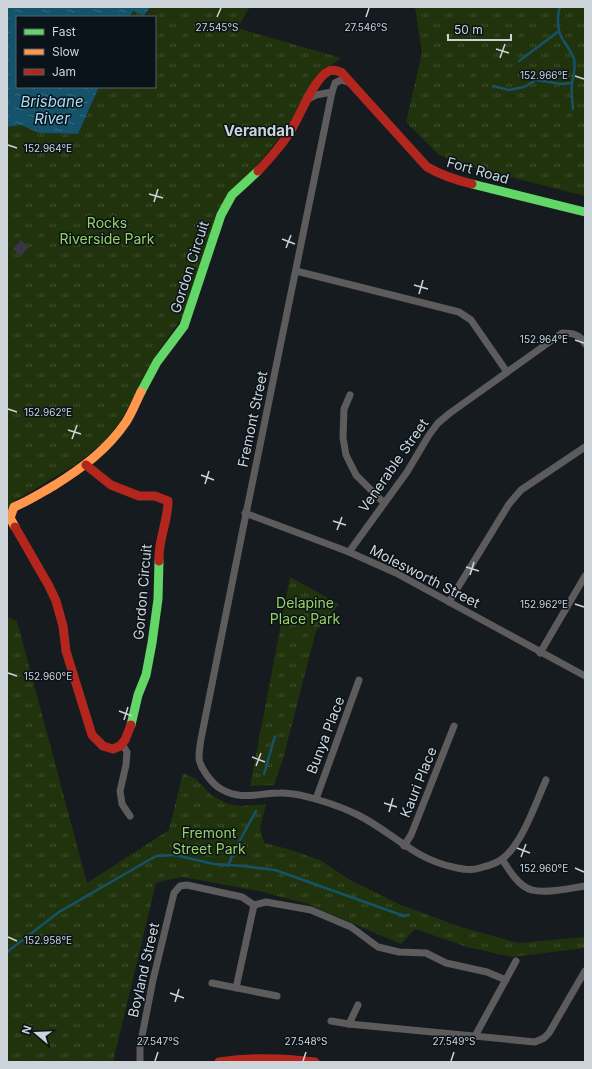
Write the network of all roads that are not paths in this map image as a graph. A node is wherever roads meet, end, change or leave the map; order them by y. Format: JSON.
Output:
{"nodes":[{"id":1,"x":351,"y":83,"type":"junction"},
{"id":2,"x":332,"y":92,"type":"junction"},
{"id":3,"x":307,"y":100,"type":"junction"},
{"id":4,"x":585,"y":212,"type":"edge"},
{"id":5,"x":296,"y":271,"type":"junction"},
{"id":6,"x":585,"y":344,"type":"edge"},
{"id":7,"x":507,"y":372,"type":"junction"},
{"id":8,"x":350,"y":395,"type":"dead end"},
{"id":9,"x":585,"y":447,"type":"edge"},
{"id":10,"x":86,"y":464,"type":"junction"},
{"id":11,"x":384,"y":503,"type":"junction"},
{"id":12,"x":245,"y":513,"type":"junction"},
{"id":13,"x":348,"y":552,"type":"junction"},
{"id":14,"x":585,"y":576,"type":"edge"},
{"id":15,"x":449,"y":602,"type":"junction"},
{"id":16,"x":540,"y":652,"type":"junction"},
{"id":17,"x":585,"y":676,"type":"edge"},
{"id":18,"x":359,"y":680,"type":"dead end"},
{"id":19,"x":454,"y":726,"type":"dead end"},
{"id":20,"x":122,"y":744,"type":"junction"},
{"id":21,"x":546,"y":780,"type":"dead end"},
{"id":22,"x":316,"y":799,"type":"junction"},
{"id":23,"x":130,"y":816,"type":"dead end"},
{"id":24,"x":404,"y":846,"type":"junction"},
{"id":25,"x":502,"y":859,"type":"junction"},
{"id":26,"x":585,"y":886,"type":"edge"},
{"id":27,"x":254,"y":904,"type":"junction"},
{"id":28,"x":516,"y":961,"type":"dead end"},
{"id":29,"x":585,"y":971,"type":"edge"},
{"id":30,"x":506,"y":980,"type":"junction"},
{"id":31,"x":212,"y":983,"type":"dead end"},
{"id":32,"x":236,"y":988,"type":"junction"},
{"id":33,"x":277,"y":996,"type":"dead end"},
{"id":34,"x":358,"y":1005,"type":"dead end"},
{"id":35,"x":331,"y":1021,"type":"dead end"},
{"id":36,"x":349,"y":1024,"type":"junction"},
{"id":37,"x":475,"y":1036,"type":"junction"},
{"id":38,"x":260,"y":1061,"type":"edge"},
{"id":39,"x":140,"y":1062,"type":"edge"},
{"id":40,"x":219,"y":1062,"type":"edge"},
{"id":41,"x":315,"y":1062,"type":"edge"}],
"edges":[{"from":1,"to":2,"type":"street"},
{"from":1,"to":3,"type":"street","name":"Gordon Circuit"},
{"from":1,"to":4,"type":"street","name":"Fort Road"},
{"from":2,"to":3,"type":"street"},
{"from":2,"to":5,"type":"street","name":"Fremont Street"},
{"from":3,"to":10,"type":"street","name":"Gordon Circuit"},
{"from":5,"to":7,"type":"street"},
{"from":5,"to":12,"type":"street","name":"Fremont Street"},
{"from":6,"to":7,"type":"street","name":"Venerable Street"},
{"from":7,"to":11,"type":"street","name":"Venerable Street"},
{"from":8,"to":11,"type":"street"},
{"from":9,"to":15,"type":"street"},
{"from":10,"to":20,"type":"street","name":"Gordon Circuit"},
{"from":10,"to":20,"type":"street","name":"Gordon Circuit"},
{"from":11,"to":13,"type":"street","name":"Venerable Street"},
{"from":12,"to":13,"type":"street","name":"Molesworth Street"},
{"from":12,"to":22,"type":"street","name":"Fremont Street"},
{"from":13,"to":15,"type":"street","name":"Molesworth Street"},
{"from":14,"to":16,"type":"street"},
{"from":15,"to":16,"type":"street","name":"Molesworth Street"},
{"from":16,"to":17,"type":"street","name":"Molesworth Street"},
{"from":18,"to":22,"type":"street","name":"Bunya Place"},
{"from":19,"to":24,"type":"street","name":"Kauri Place"},
{"from":20,"to":23,"type":"street"},
{"from":21,"to":25,"type":"street"},
{"from":22,"to":24,"type":"street"},
{"from":24,"to":25,"type":"street"},
{"from":25,"to":26,"type":"street"},
{"from":27,"to":30,"type":"street"},
{"from":27,"to":32,"type":"street"},
{"from":27,"to":39,"type":"street","name":"Boyland Street"},
{"from":28,"to":30,"type":"street"},
{"from":29,"to":37,"type":"street"},
{"from":30,"to":37,"type":"street"},
{"from":31,"to":32,"type":"street"},
{"from":32,"to":33,"type":"street"},
{"from":34,"to":36,"type":"street"},
{"from":35,"to":36,"type":"street"},
{"from":36,"to":37,"type":"street"},
{"from":38,"to":40,"type":"street"},
{"from":38,"to":41,"type":"street"}]}
